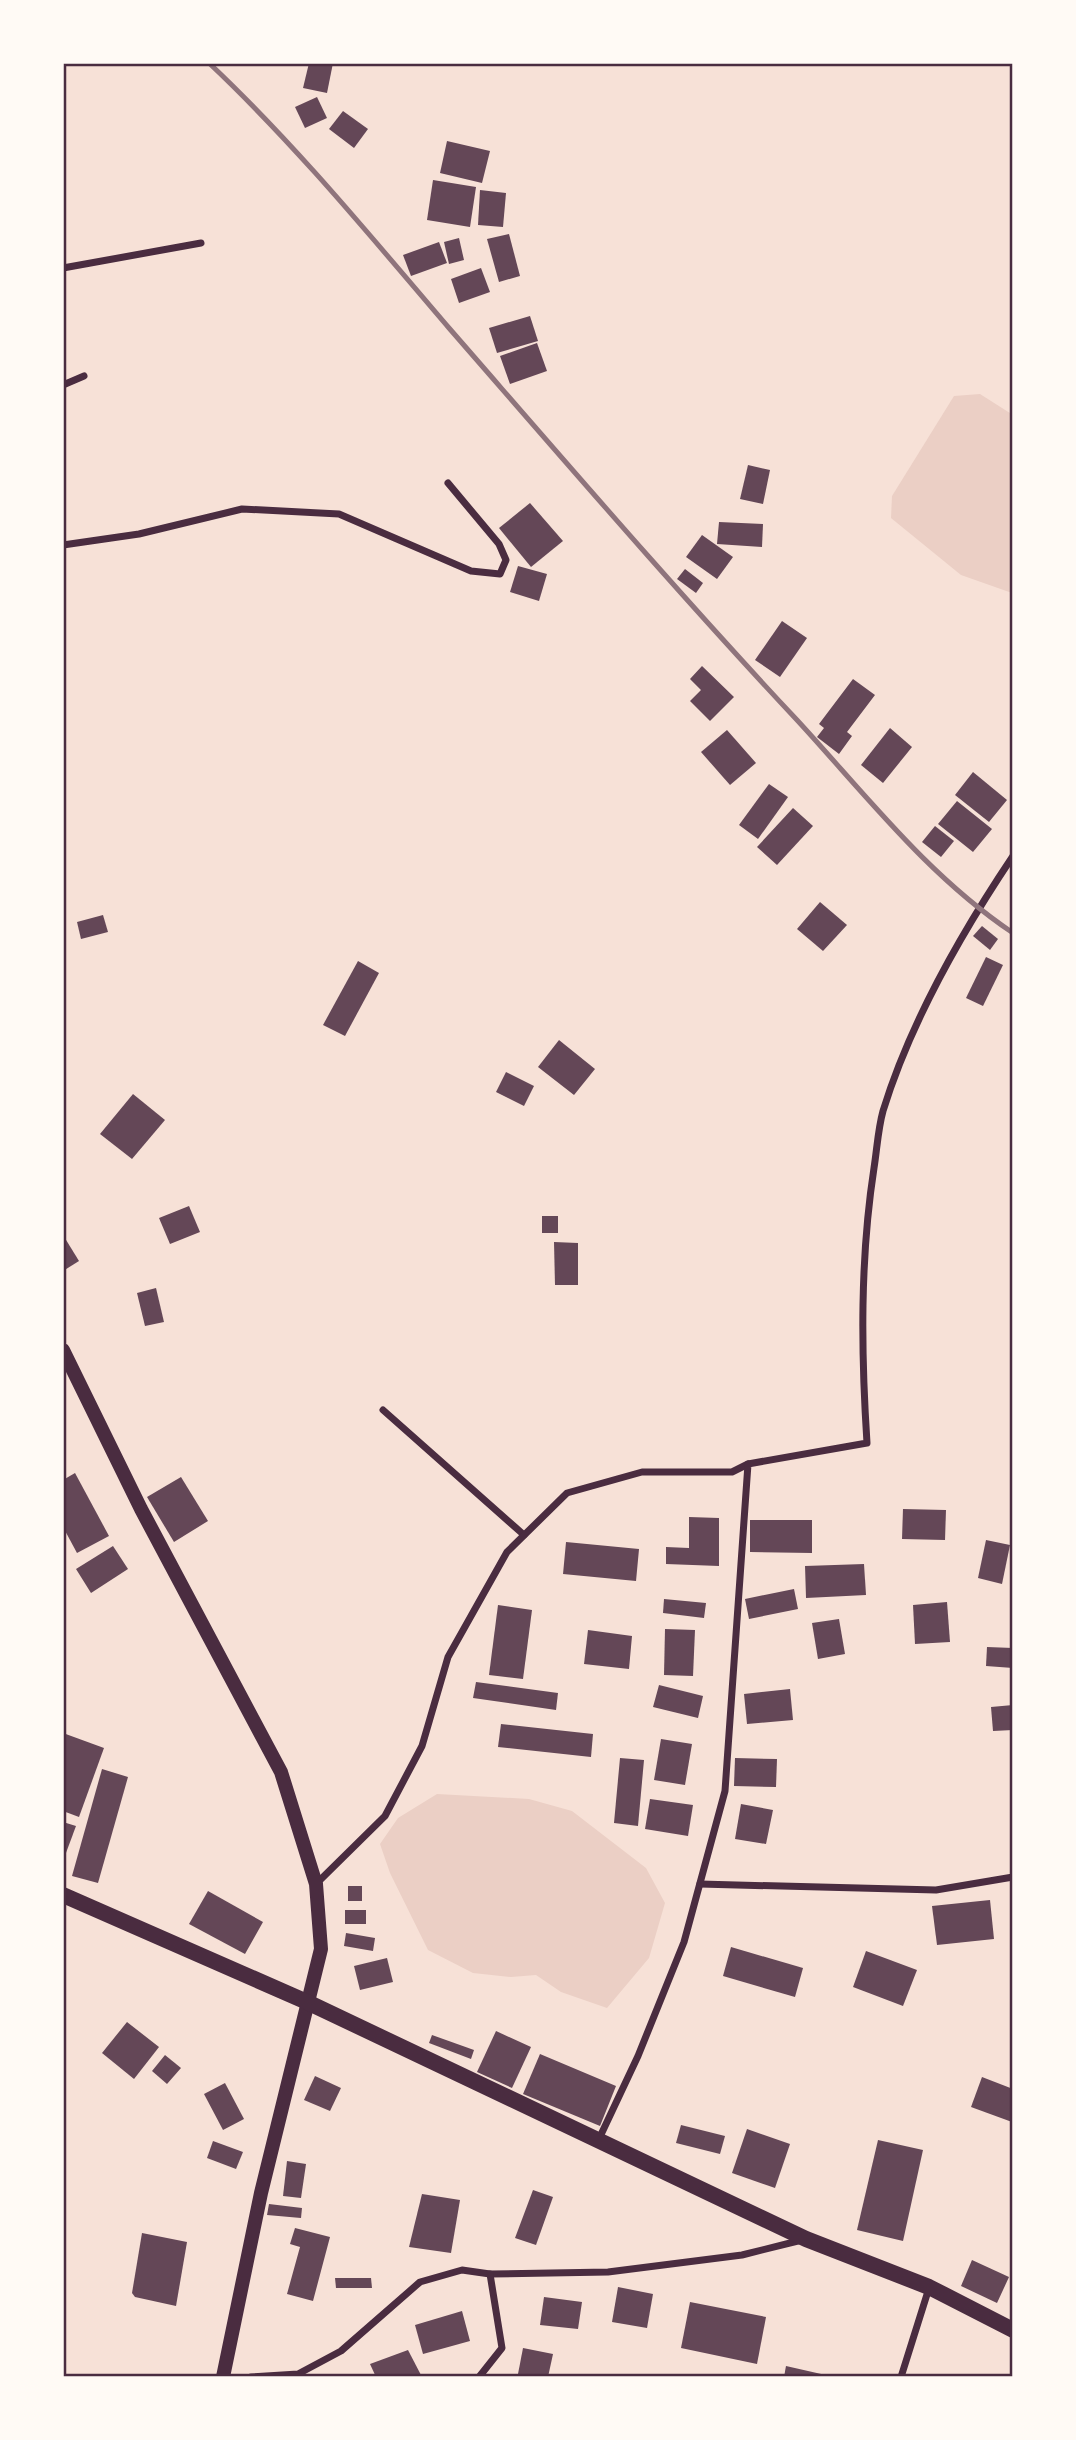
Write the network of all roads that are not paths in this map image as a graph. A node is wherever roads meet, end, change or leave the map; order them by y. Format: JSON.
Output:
{"nodes":[{"id":1,"x":201,"y":243,"type":"dead end"},
{"id":2,"x":63,"y":268,"type":"edge"},
{"id":3,"x":84,"y":376,"type":"dead end"},
{"id":4,"x":63,"y":385,"type":"edge"},
{"id":5,"x":448,"y":483,"type":"dead end"},
{"id":6,"x":63,"y":545,"type":"edge"},
{"id":7,"x":1013,"y":856,"type":"edge"},
{"id":8,"x":63,"y":1350,"type":"edge"},
{"id":9,"x":383,"y":1410,"type":"dead end"},
{"id":10,"x":748,"y":1464,"type":"junction"},
{"id":11,"x":524,"y":1535,"type":"junction"},
{"id":12,"x":1013,"y":1877,"type":"edge"},
{"id":13,"x":317,"y":1884,"type":"junction"},
{"id":14,"x":700,"y":1884,"type":"junction"},
{"id":15,"x":63,"y":1895,"type":"edge"},
{"id":16,"x":307,"y":2001,"type":"junction"},
{"id":17,"x":598,"y":2141,"type":"junction"},
{"id":18,"x":806,"y":2239,"type":"junction"},
{"id":19,"x":490,"y":2274,"type":"junction"},
{"id":20,"x":929,"y":2287,"type":"junction"},
{"id":21,"x":1013,"y":2330,"type":"edge"},
{"id":22,"x":223,"y":2377,"type":"edge"},
{"id":23,"x":251,"y":2377,"type":"edge"},
{"id":24,"x":480,"y":2377,"type":"edge"},
{"id":25,"x":901,"y":2377,"type":"edge"}],
"edges":[{"from":1,"to":2,"type":"street"},
{"from":3,"to":4,"type":"street"},
{"from":5,"to":6,"type":"street"},
{"from":7,"to":10,"type":"street"},
{"from":8,"to":13,"type":"main road"},
{"from":9,"to":11,"type":"street"},
{"from":10,"to":11,"type":"street"},
{"from":10,"to":14,"type":"street"},
{"from":11,"to":13,"type":"street"},
{"from":12,"to":14,"type":"street"},
{"from":13,"to":16,"type":"main road"},
{"from":14,"to":17,"type":"street"},
{"from":15,"to":16,"type":"highway"},
{"from":16,"to":17,"type":"highway"},
{"from":16,"to":22,"type":"main road"},
{"from":17,"to":18,"type":"highway"},
{"from":18,"to":19,"type":"street"},
{"from":18,"to":20,"type":"highway"},
{"from":19,"to":23,"type":"street"},
{"from":19,"to":24,"type":"street"},
{"from":20,"to":21,"type":"highway"},
{"from":20,"to":25,"type":"street"}]}
